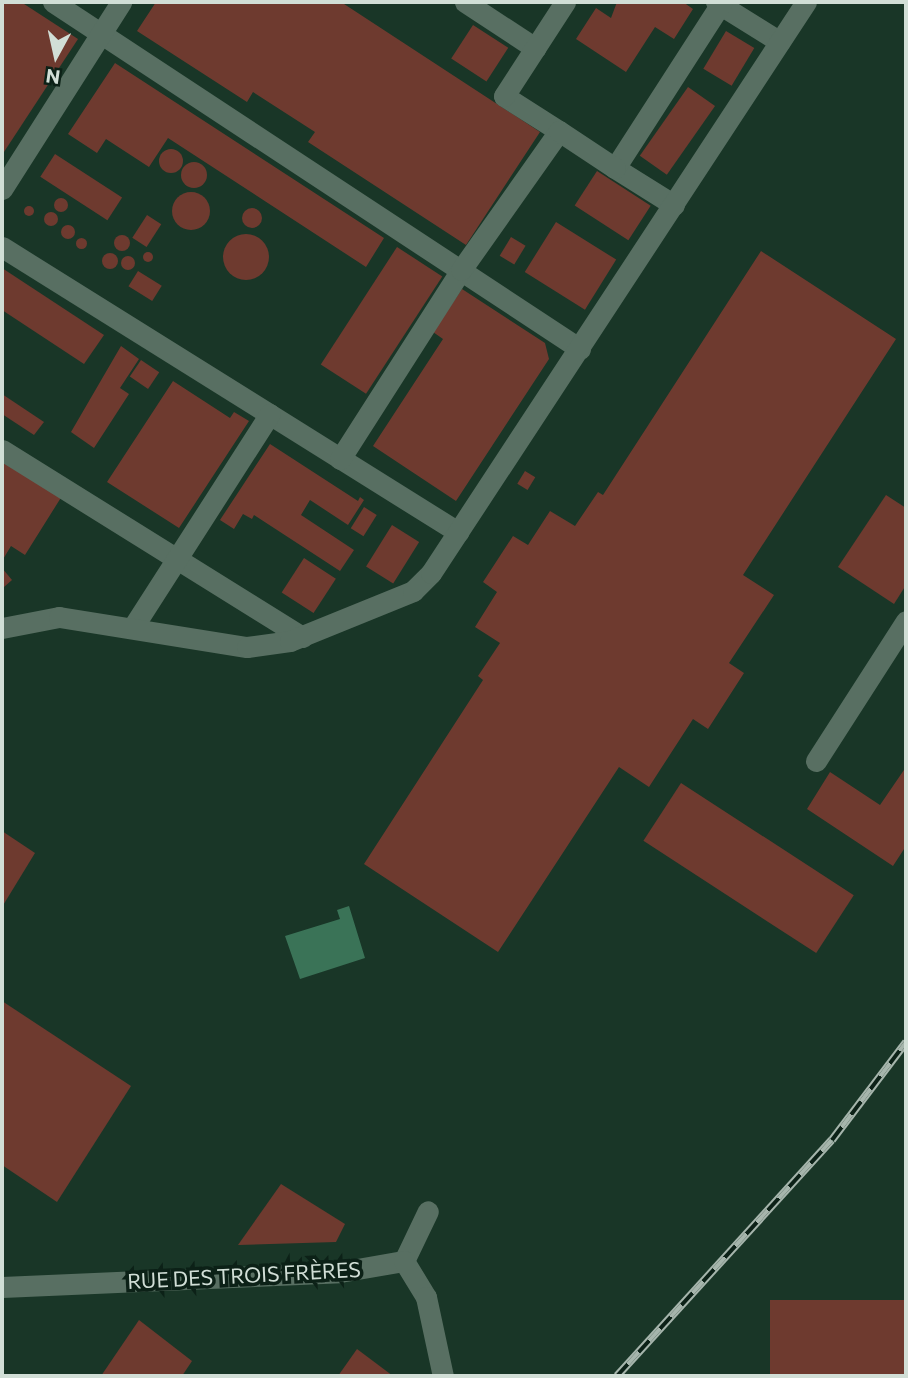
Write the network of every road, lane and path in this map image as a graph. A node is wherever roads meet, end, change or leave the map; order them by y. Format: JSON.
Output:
{"nodes":[{"id":1,"x":53,"y":2,"type":"edge"},
{"id":2,"x":121,"y":2,"type":"edge"},
{"id":3,"x":465,"y":2,"type":"edge"},
{"id":4,"x":565,"y":2,"type":"edge"},
{"id":5,"x":806,"y":2,"type":"edge"},
{"id":6,"x":719,"y":3,"type":"edge"},
{"id":7,"x":101,"y":33,"type":"junction"},
{"id":8,"x":780,"y":42,"type":"junction"},
{"id":9,"x":535,"y":48,"type":"junction"},
{"id":10,"x":559,"y":131,"type":"junction"},
{"id":11,"x":615,"y":168,"type":"junction"},
{"id":12,"x":2,"y":188,"type":"edge"},
{"id":13,"x":674,"y":205,"type":"junction"},
{"id":14,"x":2,"y":247,"type":"edge"},
{"id":15,"x":461,"y":270,"type":"junction"},
{"id":16,"x":580,"y":349,"type":"junction"},
{"id":17,"x":270,"y":415,"type":"junction"},
{"id":18,"x":2,"y":450,"type":"edge"},
{"id":19,"x":341,"y":459,"type":"junction"},
{"id":20,"x":458,"y":532,"type":"junction"},
{"id":21,"x":177,"y":559,"type":"junction"},
{"id":22,"x":906,"y":621,"type":"edge"},
{"id":23,"x":2,"y":628,"type":"edge"},
{"id":24,"x":133,"y":628,"type":"junction"},
{"id":25,"x":302,"y":637,"type":"junction"},
{"id":26,"x":816,"y":761,"type":"dead end"},
{"id":27,"x":428,"y":1211,"type":"dead end"},
{"id":28,"x":404,"y":1261,"type":"junction"},
{"id":29,"x":2,"y":1287,"type":"edge"},
{"id":30,"x":443,"y":1376,"type":"edge"}],
"edges":[{"from":1,"to":7,"type":"lane"},
{"from":2,"to":7,"type":"lane"},
{"from":3,"to":9,"type":"lane"},
{"from":4,"to":9,"type":"lane"},
{"from":5,"to":8,"type":"lane"},
{"from":6,"to":8,"type":"lane"},
{"from":6,"to":11,"type":"lane"},
{"from":7,"to":12,"type":"lane"},
{"from":7,"to":15,"type":"lane"},
{"from":8,"to":13,"type":"lane"},
{"from":9,"to":10,"type":"lane"},
{"from":10,"to":11,"type":"lane"},
{"from":10,"to":15,"type":"lane"},
{"from":11,"to":13,"type":"lane"},
{"from":13,"to":16,"type":"lane"},
{"from":14,"to":17,"type":"lane"},
{"from":15,"to":16,"type":"lane"},
{"from":15,"to":19,"type":"lane"},
{"from":16,"to":20,"type":"lane"},
{"from":17,"to":19,"type":"lane"},
{"from":17,"to":21,"type":"lane"},
{"from":18,"to":21,"type":"lane"},
{"from":19,"to":20,"type":"lane"},
{"from":20,"to":25,"type":"lane"},
{"from":21,"to":24,"type":"lane"},
{"from":21,"to":25,"type":"lane"},
{"from":22,"to":26,"type":"lane"},
{"from":23,"to":24,"type":"lane"},
{"from":24,"to":25,"type":"lane"},
{"from":27,"to":28,"type":"lane"},
{"from":28,"to":29,"type":"lane","name":"RUE DES TROIS FRÈRES"},
{"from":28,"to":30,"type":"lane"}]}
